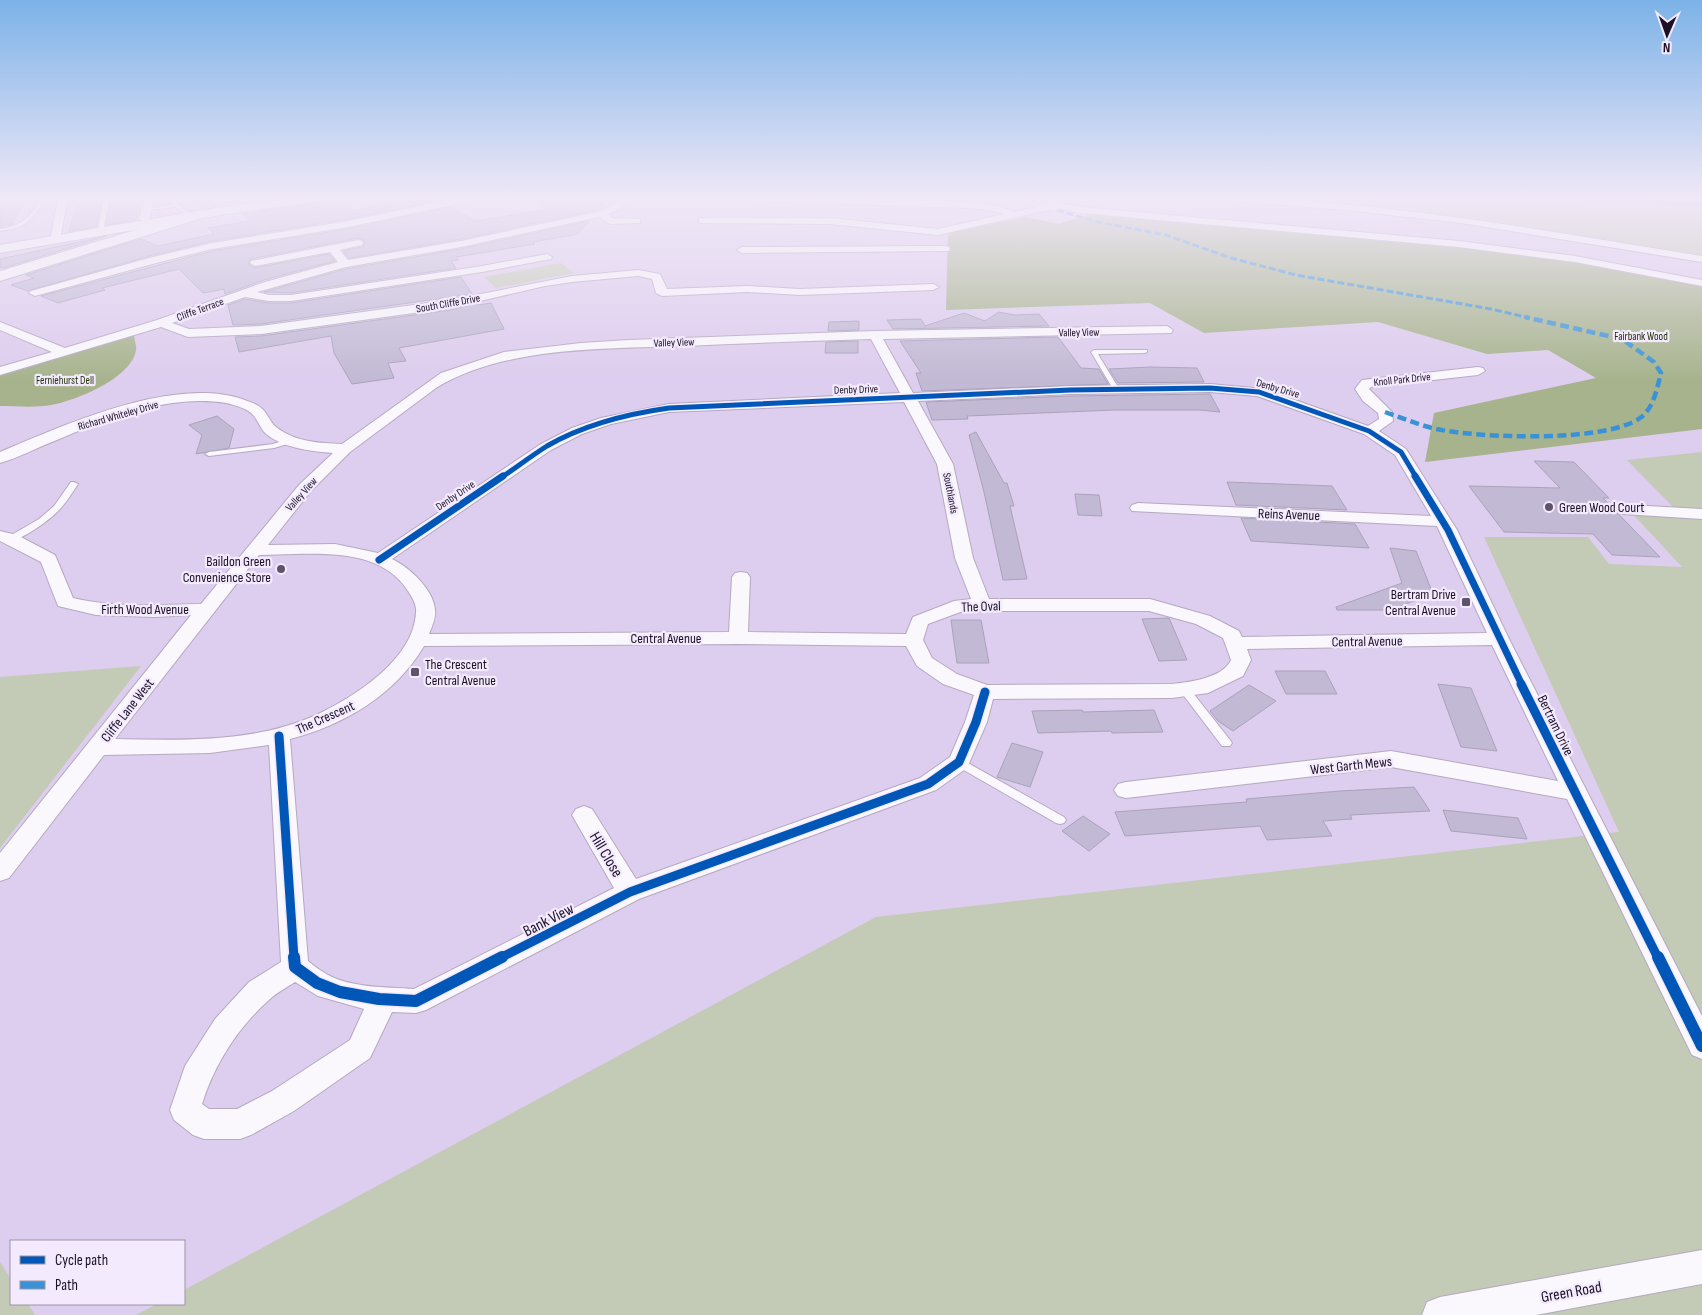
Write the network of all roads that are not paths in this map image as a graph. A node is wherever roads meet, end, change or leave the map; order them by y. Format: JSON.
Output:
{"nodes":[{"id":1,"x":60,"y":257,"type":"edge"},
{"id":2,"x":164,"y":257,"type":"edge"},
{"id":3,"x":284,"y":257,"type":"edge"},
{"id":4,"x":340,"y":257,"type":"edge"},
{"id":5,"x":383,"y":257,"type":"edge"},
{"id":6,"x":545,"y":257,"type":"edge"},
{"id":7,"x":1570,"y":257,"type":"edge"},
{"id":8,"x":255,"y":263,"type":"dead end"},
{"id":9,"x":345,"y":264,"type":"junction"},
{"id":10,"x":0,"y":276,"type":"edge"},
{"id":11,"x":1702,"y":283,"type":"edge"},
{"id":12,"x":933,"y":287,"type":"dead end"},
{"id":13,"x":36,"y":293,"type":"dead end"},
{"id":14,"x":242,"y":293,"type":"junction"},
{"id":15,"x":162,"y":323,"type":"junction"},
{"id":16,"x":0,"y":326,"type":"edge"},
{"id":17,"x":1167,"y":330,"type":"dead end"},
{"id":18,"x":875,"y":335,"type":"junction"},
{"id":19,"x":1145,"y":351,"type":"dead end"},
{"id":20,"x":64,"y":352,"type":"junction"},
{"id":21,"x":0,"y":371,"type":"edge"},
{"id":22,"x":1478,"y":371,"type":"dead end"},
{"id":23,"x":1116,"y":389,"type":"junction"},
{"id":24,"x":909,"y":398,"type":"junction"},
{"id":25,"x":1369,"y":431,"type":"junction"},
{"id":26,"x":288,"y":441,"type":"junction"},
{"id":27,"x":346,"y":449,"type":"junction"},
{"id":28,"x":209,"y":454,"type":"dead end"},
{"id":29,"x":0,"y":458,"type":"edge"},
{"id":30,"x":74,"y":484,"type":"dead end"},
{"id":31,"x":1138,"y":508,"type":"dead end"},
{"id":32,"x":1629,"y":510,"type":"dead end"},
{"id":33,"x":1702,"y":514,"type":"edge"},
{"id":34,"x":1441,"y":521,"type":"junction"},
{"id":35,"x":5,"y":538,"type":"edge"},
{"id":36,"x":255,"y":550,"type":"junction"},
{"id":37,"x":379,"y":560,"type":"junction"},
{"id":38,"x":741,"y":577,"type":"dead end"},
{"id":39,"x":982,"y":605,"type":"junction"},
{"id":40,"x":206,"y":609,"type":"junction"},
{"id":41,"x":738,"y":638,"type":"junction"},
{"id":42,"x":1499,"y":639,"type":"junction"},
{"id":43,"x":419,"y":640,"type":"junction"},
{"id":44,"x":913,"y":640,"type":"junction"},
{"id":45,"x":1236,"y":643,"type":"junction"},
{"id":46,"x":1185,"y":690,"type":"junction"},
{"id":47,"x":985,"y":692,"type":"junction"},
{"id":48,"x":279,"y":736,"type":"junction"},
{"id":49,"x":1226,"y":743,"type":"dead end"},
{"id":50,"x":98,"y":747,"type":"junction"},
{"id":51,"x":959,"y":762,"type":"junction"},
{"id":52,"x":1126,"y":790,"type":"dead end"},
{"id":53,"x":1575,"y":792,"type":"junction"},
{"id":54,"x":584,"y":816,"type":"dead end"},
{"id":55,"x":1060,"y":820,"type":"dead end"},
{"id":56,"x":0,"y":871,"type":"edge"},
{"id":57,"x":630,"y":892,"type":"junction"},
{"id":58,"x":295,"y":967,"type":"junction"},
{"id":59,"x":383,"y":1000,"type":"junction"},
{"id":60,"x":1702,"y":1046,"type":"edge"},
{"id":61,"x":1702,"y":1267,"type":"edge"},
{"id":62,"x":1440,"y":1315,"type":"edge"}],
"edges":[{"from":1,"to":10,"type":"main road"},
{"from":2,"to":13,"type":"street"},
{"from":3,"to":8,"type":"street"},
{"from":4,"to":9,"type":"street"},
{"from":5,"to":9,"type":"street","name":"Cliffe Terrace"},
{"from":6,"to":14,"type":"street"},
{"from":7,"to":11,"type":"street"},
{"from":9,"to":14,"type":"street","name":"Cliffe Terrace"},
{"from":12,"to":15,"type":"street","name":"South Cliffe Drive"},
{"from":14,"to":15,"type":"street","name":"Cliffe Terrace"},
{"from":15,"to":20,"type":"street","name":"Cliffe Terrace"},
{"from":16,"to":20,"type":"street"},
{"from":17,"to":18,"type":"street","name":"Valley View"},
{"from":18,"to":24,"type":"street","name":"Southlands"},
{"from":18,"to":27,"type":"street","name":"Valley View"},
{"from":19,"to":23,"type":"lane"},
{"from":20,"to":21,"type":"street","name":"Cliffe Terrace"},
{"from":22,"to":25,"type":"street","name":"Knoll Park Drive"},
{"from":23,"to":24,"type":"street","name":"Denby Drive"},
{"from":23,"to":25,"type":"street","name":"Denby Drive"},
{"from":24,"to":37,"type":"street","name":"Denby Drive"},
{"from":24,"to":39,"type":"street","name":"Southlands"},
{"from":25,"to":34,"type":"street","name":"Bertram Drive"},
{"from":26,"to":27,"type":"street","name":"Richard Whiteley Drive"},
{"from":26,"to":28,"type":"lane"},
{"from":26,"to":29,"type":"street","name":"Richard Whiteley Drive"},
{"from":27,"to":36,"type":"street","name":"Valley View"},
{"from":30,"to":35,"type":"lane"},
{"from":31,"to":34,"type":"street","name":"Reins Avenue"},
{"from":32,"to":33,"type":"street"},
{"from":34,"to":42,"type":"street","name":"Bertram Drive"},
{"from":35,"to":40,"type":"street","name":"Firth Wood Avenue"},
{"from":36,"to":37,"type":"street","name":"The Crescent"},
{"from":36,"to":40,"type":"street","name":"Cliffe Lane West"},
{"from":37,"to":43,"type":"street","name":"The Crescent"},
{"from":38,"to":41,"type":"street"},
{"from":39,"to":44,"type":"street","name":"The Oval"},
{"from":39,"to":45,"type":"street","name":"The Oval"},
{"from":40,"to":50,"type":"street","name":"Cliffe Lane West"},
{"from":41,"to":43,"type":"street","name":"Central Avenue"},
{"from":41,"to":44,"type":"street","name":"Central Avenue"},
{"from":42,"to":45,"type":"street","name":"Central Avenue"},
{"from":42,"to":53,"type":"street","name":"Bertram Drive"},
{"from":43,"to":48,"type":"street","name":"The Crescent"},
{"from":44,"to":47,"type":"street"},
{"from":45,"to":46,"type":"street"},
{"from":46,"to":47,"type":"street"},
{"from":46,"to":49,"type":"lane"},
{"from":47,"to":51,"type":"street"},
{"from":48,"to":50,"type":"street","name":"The Crescent"},
{"from":48,"to":58,"type":"street"},
{"from":50,"to":56,"type":"street","name":"Cliffe Lane West"},
{"from":51,"to":55,"type":"lane"},
{"from":51,"to":57,"type":"street","name":"Bank View"},
{"from":52,"to":53,"type":"street","name":"West Garth Mews"},
{"from":53,"to":60,"type":"street","name":"Bertram Drive"},
{"from":54,"to":57,"type":"street","name":"Hill Close"},
{"from":57,"to":59,"type":"street","name":"Bank View"},
{"from":58,"to":59,"type":"street","name":"Bank View"},
{"from":58,"to":59,"type":"street"},
{"from":61,"to":62,"type":"street","name":"Green Road"}]}
